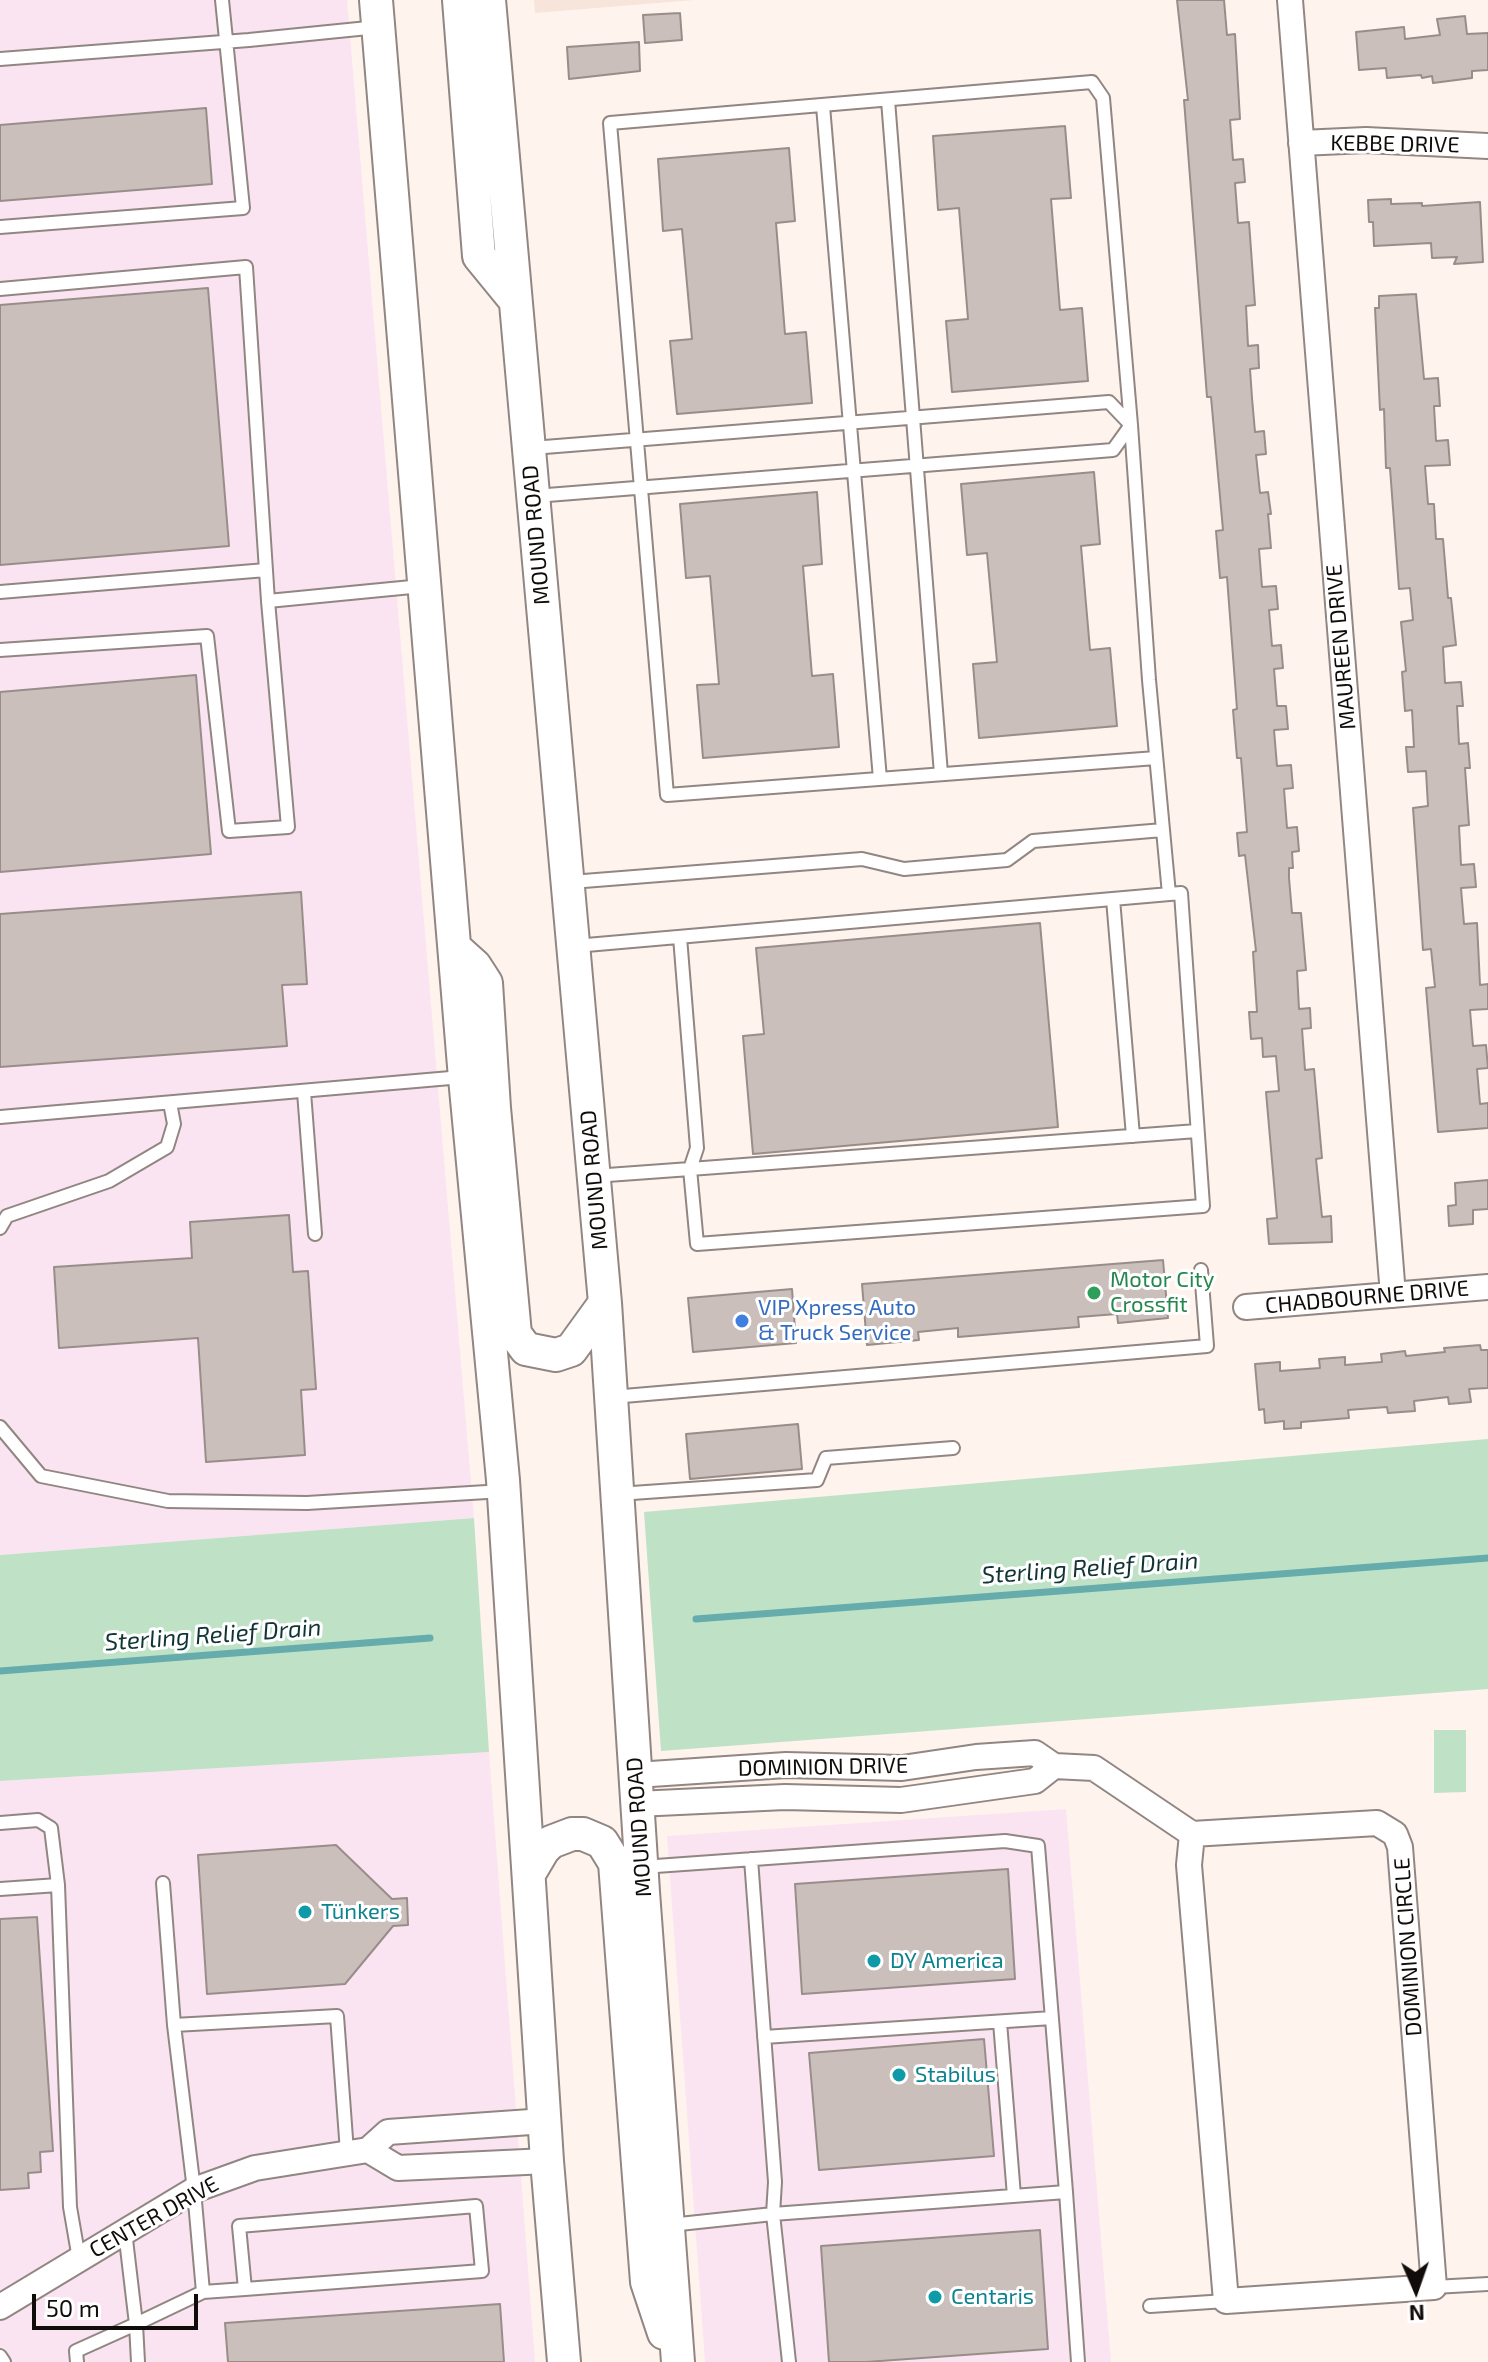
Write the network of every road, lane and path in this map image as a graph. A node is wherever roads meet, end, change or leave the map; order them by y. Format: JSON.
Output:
{"nodes":[{"id":1,"x":222,"y":0,"type":"edge"},
{"id":2,"x":459,"y":0,"type":"edge"},
{"id":3,"x":489,"y":0,"type":"edge"},
{"id":4,"x":1290,"y":0,"type":"edge"},
{"id":5,"x":377,"y":13,"type":"edge"},
{"id":6,"x":227,"y":41,"type":"junction"},
{"id":7,"x":0,"y":59,"type":"edge"},
{"id":8,"x":888,"y":100,"type":"junction"},
{"id":9,"x":823,"y":106,"type":"junction"},
{"id":10,"x":1301,"y":143,"type":"junction"},
{"id":11,"x":1488,"y":146,"type":"edge"},
{"id":12,"x":0,"y":227,"type":"edge"},
{"id":13,"x":0,"y":289,"type":"edge"},
{"id":14,"x":515,"y":300,"type":"junction"},
{"id":15,"x":913,"y":417,"type":"junction"},
{"id":16,"x":850,"y":422,"type":"junction"},
{"id":17,"x":1131,"y":425,"type":"junction"},
{"id":18,"x":637,"y":440,"type":"junction"},
{"id":19,"x":528,"y":448,"type":"junction"},
{"id":20,"x":917,"y":465,"type":"junction"},
{"id":21,"x":854,"y":469,"type":"junction"},
{"id":22,"x":641,"y":488,"type":"junction"},
{"id":23,"x":533,"y":496,"type":"junction"},
{"id":24,"x":266,"y":570,"type":"junction"},
{"id":25,"x":425,"y":585,"type":"junction"},
{"id":26,"x":0,"y":592,"type":"edge"},
{"id":27,"x":268,"y":601,"type":"junction"},
{"id":28,"x":0,"y":650,"type":"edge"},
{"id":29,"x":1156,"y":758,"type":"junction"},
{"id":30,"x":941,"y":774,"type":"junction"},
{"id":31,"x":880,"y":779,"type":"junction"},
{"id":32,"x":1163,"y":830,"type":"junction"},
{"id":33,"x":567,"y":882,"type":"junction"},
{"id":34,"x":1169,"y":894,"type":"junction"},
{"id":35,"x":1113,"y":899,"type":"junction"},
{"id":36,"x":680,"y":937,"type":"junction"},
{"id":37,"x":573,"y":946,"type":"junction"},
{"id":38,"x":455,"y":948,"type":"junction"},
{"id":39,"x":465,"y":1076,"type":"junction"},
{"id":40,"x":304,"y":1092,"type":"junction"},
{"id":41,"x":170,"y":1103,"type":"junction"},
{"id":42,"x":0,"y":1117,"type":"edge"},
{"id":43,"x":1197,"y":1131,"type":"junction"},
{"id":44,"x":1133,"y":1136,"type":"junction"},
{"id":45,"x":690,"y":1169,"type":"junction"},
{"id":46,"x":594,"y":1176,"type":"junction"},
{"id":47,"x":0,"y":1228,"type":"edge"},
{"id":48,"x":315,"y":1234,"type":"dead end"},
{"id":49,"x":1201,"y":1270,"type":"dead end"},
{"id":50,"x":1488,"y":1287,"type":"edge"},
{"id":51,"x":1393,"y":1295,"type":"junction"},
{"id":52,"x":605,"y":1303,"type":"junction"},
{"id":53,"x":1246,"y":1307,"type":"dead end"},
{"id":54,"x":612,"y":1397,"type":"junction"},
{"id":55,"x":0,"y":1427,"type":"edge"},
{"id":56,"x":953,"y":1448,"type":"dead end"},
{"id":57,"x":503,"y":1491,"type":"junction"},
{"id":58,"x":618,"y":1494,"type":"junction"},
{"id":59,"x":835,"y":1766,"type":"junction"},
{"id":60,"x":1054,"y":1766,"type":"junction"},
{"id":61,"x":636,"y":1789,"type":"junction"},
{"id":62,"x":833,"y":1798,"type":"junction"},
{"id":63,"x":0,"y":1823,"type":"edge"},
{"id":64,"x":1192,"y":1834,"type":"junction"},
{"id":65,"x":751,"y":1859,"type":"junction"},
{"id":66,"x":628,"y":1868,"type":"junction"},
{"id":67,"x":530,"y":1872,"type":"junction"},
{"id":68,"x":163,"y":1883,"type":"dead end"},
{"id":69,"x":58,"y":1885,"type":"junction"},
{"id":70,"x":0,"y":1889,"type":"edge"},
{"id":71,"x":1052,"y":2018,"type":"junction"},
{"id":72,"x":1000,"y":2022,"type":"junction"},
{"id":73,"x":174,"y":2025,"type":"junction"},
{"id":74,"x":764,"y":2037,"type":"junction"},
{"id":75,"x":545,"y":2121,"type":"junction"},
{"id":76,"x":358,"y":2151,"type":"junction"},
{"id":77,"x":547,"y":2161,"type":"junction"},
{"id":78,"x":194,"y":2190,"type":"junction"},
{"id":79,"x":1066,"y":2192,"type":"junction"},
{"id":80,"x":1014,"y":2196,"type":"junction"},
{"id":81,"x":773,"y":2214,"type":"junction"},
{"id":82,"x":656,"y":2227,"type":"junction"},
{"id":83,"x":125,"y":2231,"type":"junction"},
{"id":84,"x":79,"y":2259,"type":"junction"},
{"id":85,"x":1488,"y":2284,"type":"edge"},
{"id":86,"x":1434,"y":2287,"type":"junction"},
{"id":87,"x":245,"y":2289,"type":"junction"},
{"id":88,"x":203,"y":2292,"type":"junction"},
{"id":89,"x":1226,"y":2301,"type":"junction"},
{"id":90,"x":1150,"y":2306,"type":"dead end"},
{"id":91,"x":0,"y":2307,"type":"edge"},
{"id":92,"x":136,"y":2324,"type":"junction"},
{"id":93,"x":0,"y":2356,"type":"edge"},
{"id":94,"x":4,"y":2362,"type":"edge"},
{"id":95,"x":77,"y":2362,"type":"edge"},
{"id":96,"x":138,"y":2362,"type":"edge"},
{"id":97,"x":564,"y":2362,"type":"edge"},
{"id":98,"x":676,"y":2362,"type":"edge"},
{"id":99,"x":789,"y":2362,"type":"edge"},
{"id":100,"x":1078,"y":2362,"type":"edge"}],
"edges":[{"from":1,"to":6,"type":"lane"},
{"from":2,"to":14,"type":"main road"},
{"from":3,"to":14,"type":"main road","name":"MOUND ROAD"},
{"from":4,"to":10,"type":"street","name":"MAUREEN DRIVE"},
{"from":5,"to":6,"type":"lane"},
{"from":5,"to":25,"type":"main road"},
{"from":6,"to":7,"type":"lane"},
{"from":6,"to":12,"type":"lane"},
{"from":8,"to":9,"type":"lane"},
{"from":8,"to":15,"type":"lane"},
{"from":8,"to":17,"type":"lane"},
{"from":9,"to":16,"type":"lane"},
{"from":9,"to":18,"type":"lane"},
{"from":10,"to":11,"type":"street","name":"KEBBE DRIVE"},
{"from":10,"to":51,"type":"street","name":"MAUREEN DRIVE"},
{"from":13,"to":24,"type":"lane"},
{"from":14,"to":19,"type":"main road","name":"MOUND ROAD"},
{"from":15,"to":16,"type":"lane"},
{"from":15,"to":17,"type":"lane"},
{"from":15,"to":20,"type":"lane"},
{"from":16,"to":18,"type":"lane"},
{"from":16,"to":21,"type":"lane"},
{"from":17,"to":20,"type":"lane"},
{"from":17,"to":29,"type":"lane"},
{"from":18,"to":19,"type":"lane"},
{"from":18,"to":22,"type":"lane"},
{"from":19,"to":23,"type":"main road","name":"MOUND ROAD"},
{"from":20,"to":21,"type":"lane"},
{"from":20,"to":30,"type":"lane"},
{"from":21,"to":22,"type":"lane"},
{"from":21,"to":31,"type":"lane"},
{"from":22,"to":23,"type":"lane"},
{"from":22,"to":31,"type":"lane"},
{"from":23,"to":33,"type":"main road","name":"MOUND ROAD"},
{"from":24,"to":26,"type":"lane"},
{"from":24,"to":27,"type":"lane"},
{"from":25,"to":27,"type":"lane"},
{"from":25,"to":38,"type":"main road"},
{"from":27,"to":28,"type":"lane"},
{"from":29,"to":30,"type":"lane"},
{"from":29,"to":32,"type":"lane"},
{"from":30,"to":31,"type":"lane"},
{"from":32,"to":33,"type":"lane"},
{"from":32,"to":34,"type":"lane"},
{"from":33,"to":37,"type":"main road","name":"MOUND ROAD"},
{"from":34,"to":35,"type":"lane"},
{"from":34,"to":43,"type":"lane"},
{"from":35,"to":36,"type":"lane"},
{"from":35,"to":44,"type":"lane"},
{"from":36,"to":37,"type":"lane"},
{"from":36,"to":45,"type":"lane"},
{"from":37,"to":46,"type":"main road","name":"MOUND ROAD"},
{"from":38,"to":39,"type":"main road"},
{"from":38,"to":52,"type":"main road"},
{"from":39,"to":40,"type":"lane"},
{"from":39,"to":57,"type":"main road"},
{"from":40,"to":41,"type":"lane"},
{"from":40,"to":48,"type":"lane"},
{"from":41,"to":42,"type":"lane"},
{"from":41,"to":47,"type":"lane"},
{"from":43,"to":44,"type":"lane"},
{"from":43,"to":45,"type":"lane"},
{"from":44,"to":45,"type":"lane"},
{"from":45,"to":46,"type":"lane"},
{"from":46,"to":52,"type":"main road","name":"MOUND ROAD"},
{"from":49,"to":54,"type":"lane"},
{"from":50,"to":51,"type":"street","name":"CHADBOURNE DRIVE"},
{"from":51,"to":53,"type":"street","name":"CHADBOURNE DRIVE"},
{"from":52,"to":54,"type":"main road","name":"MOUND ROAD"},
{"from":54,"to":58,"type":"main road","name":"MOUND ROAD"},
{"from":55,"to":57,"type":"lane"},
{"from":56,"to":58,"type":"lane"},
{"from":57,"to":67,"type":"main road"},
{"from":58,"to":61,"type":"main road","name":"MOUND ROAD"},
{"from":59,"to":60,"type":"street","name":"DOMINION DRIVE"},
{"from":59,"to":61,"type":"street","name":"DOMINION DRIVE"},
{"from":59,"to":62,"type":"lane"},
{"from":60,"to":62,"type":"street","name":"DOMINION DRIVE"},
{"from":60,"to":64,"type":"street","name":"DOMINION DRIVE"},
{"from":61,"to":62,"type":"street","name":"DOMINION DRIVE"},
{"from":61,"to":66,"type":"main road","name":"MOUND ROAD"},
{"from":63,"to":69,"type":"lane"},
{"from":64,"to":86,"type":"street","name":"DOMINION CIRCLE"},
{"from":64,"to":89,"type":"street"},
{"from":65,"to":66,"type":"lane"},
{"from":65,"to":71,"type":"lane"},
{"from":65,"to":74,"type":"lane"},
{"from":66,"to":67,"type":"main road"},
{"from":66,"to":82,"type":"main road","name":"MOUND ROAD"},
{"from":67,"to":75,"type":"main road"},
{"from":68,"to":73,"type":"lane"},
{"from":69,"to":70,"type":"lane"},
{"from":69,"to":84,"type":"lane"},
{"from":71,"to":72,"type":"lane"},
{"from":71,"to":79,"type":"lane"},
{"from":72,"to":74,"type":"lane"},
{"from":72,"to":80,"type":"lane"},
{"from":73,"to":76,"type":"lane"},
{"from":73,"to":78,"type":"lane"},
{"from":74,"to":81,"type":"lane"},
{"from":75,"to":76,"type":"street","name":"CENTER DRIVE"},
{"from":75,"to":77,"type":"main road"},
{"from":76,"to":77,"type":"street"},
{"from":76,"to":78,"type":"street","name":"CENTER DRIVE"},
{"from":77,"to":97,"type":"main road"},
{"from":78,"to":83,"type":"street","name":"CENTER DRIVE"},
{"from":78,"to":88,"type":"lane"},
{"from":79,"to":80,"type":"lane"},
{"from":79,"to":100,"type":"lane"},
{"from":80,"to":81,"type":"lane"},
{"from":81,"to":82,"type":"lane"},
{"from":81,"to":99,"type":"lane"},
{"from":82,"to":98,"type":"main road","name":"MOUND ROAD"},
{"from":83,"to":84,"type":"street","name":"CENTER DRIVE"},
{"from":83,"to":92,"type":"lane"},
{"from":84,"to":91,"type":"street","name":"CENTER DRIVE"},
{"from":85,"to":86,"type":"lane"},
{"from":86,"to":89,"type":"street"},
{"from":87,"to":87,"type":"lane"},
{"from":87,"to":88,"type":"lane"},
{"from":88,"to":92,"type":"lane"},
{"from":89,"to":90,"type":"lane"},
{"from":92,"to":95,"type":"lane"},
{"from":92,"to":96,"type":"lane"},
{"from":93,"to":94,"type":"lane"}]}
